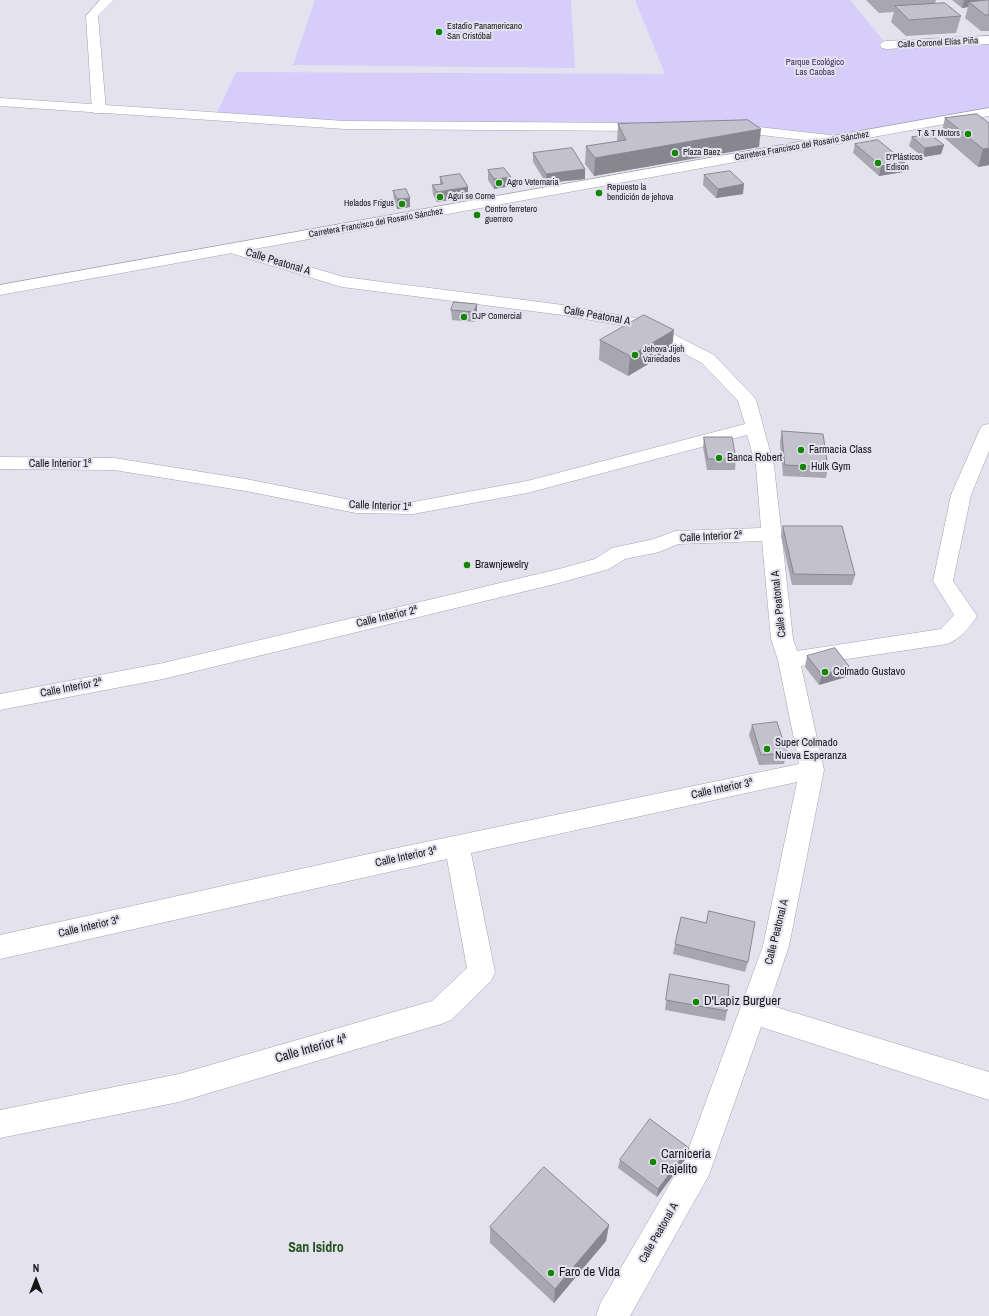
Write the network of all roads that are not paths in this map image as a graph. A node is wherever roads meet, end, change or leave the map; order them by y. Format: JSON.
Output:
{"nodes":[{"id":1,"x":108,"y":0,"type":"edge"},
{"id":2,"x":989,"y":40,"type":"edge"},
{"id":3,"x":886,"y":46,"type":"dead end"},
{"id":4,"x":0,"y":102,"type":"edge"},
{"id":5,"x":99,"y":110,"type":"junction"},
{"id":6,"x":989,"y":112,"type":"edge"},
{"id":7,"x":662,"y":128,"type":"edge"},
{"id":8,"x":718,"y":128,"type":"edge"},
{"id":9,"x":838,"y":140,"type":"junction"},
{"id":10,"x":232,"y":249,"type":"junction"},
{"id":11,"x":0,"y":290,"type":"edge"},
{"id":12,"x":755,"y":426,"type":"junction"},
{"id":13,"x":989,"y":429,"type":"edge"},
{"id":14,"x":0,"y":463,"type":"edge"},
{"id":15,"x":772,"y":534,"type":"junction"},
{"id":16,"x":789,"y":660,"type":"junction"},
{"id":17,"x":0,"y":702,"type":"edge"},
{"id":18,"x":812,"y":770,"type":"junction"},
{"id":19,"x":457,"y":846,"type":"junction"},
{"id":20,"x":0,"y":947,"type":"edge"},
{"id":21,"x":752,"y":1012,"type":"junction"},
{"id":22,"x":989,"y":1086,"type":"edge"},
{"id":23,"x":0,"y":1124,"type":"edge"},
{"id":24,"x":612,"y":1316,"type":"edge"}],
"edges":[{"from":1,"to":5,"type":"street"},
{"from":2,"to":3,"type":"street","name":"Calle Coronel Elías Piña"},
{"from":4,"to":5,"type":"street"},
{"from":5,"to":7,"type":"street"},
{"from":6,"to":9,"type":"street","name":"Carretera Francisco del Rosario Sánchez"},
{"from":8,"to":9,"type":"street"},
{"from":9,"to":10,"type":"street","name":"Carretera Francisco del Rosario Sánchez"},
{"from":10,"to":11,"type":"street","name":"Carretera Francisco del Rosario Sánchez"},
{"from":10,"to":12,"type":"street","name":"Calle Peatonal A"},
{"from":12,"to":14,"type":"street","name":"Calle Interior 1ª"},
{"from":12,"to":15,"type":"street","name":"Calle Peatonal A"},
{"from":13,"to":16,"type":"street"},
{"from":15,"to":16,"type":"street","name":"Calle Peatonal A"},
{"from":15,"to":17,"type":"street","name":"Calle Interior 2ª"},
{"from":16,"to":18,"type":"street","name":"Calle Peatonal A"},
{"from":18,"to":19,"type":"street","name":"Calle Interior 3ª"},
{"from":18,"to":21,"type":"street","name":"Calle Peatonal A"},
{"from":19,"to":20,"type":"street","name":"Calle Interior 3ª"},
{"from":19,"to":23,"type":"street","name":"Calle Interior 4ª"},
{"from":21,"to":22,"type":"street"},
{"from":21,"to":24,"type":"street","name":"Calle Peatonal A"}]}
